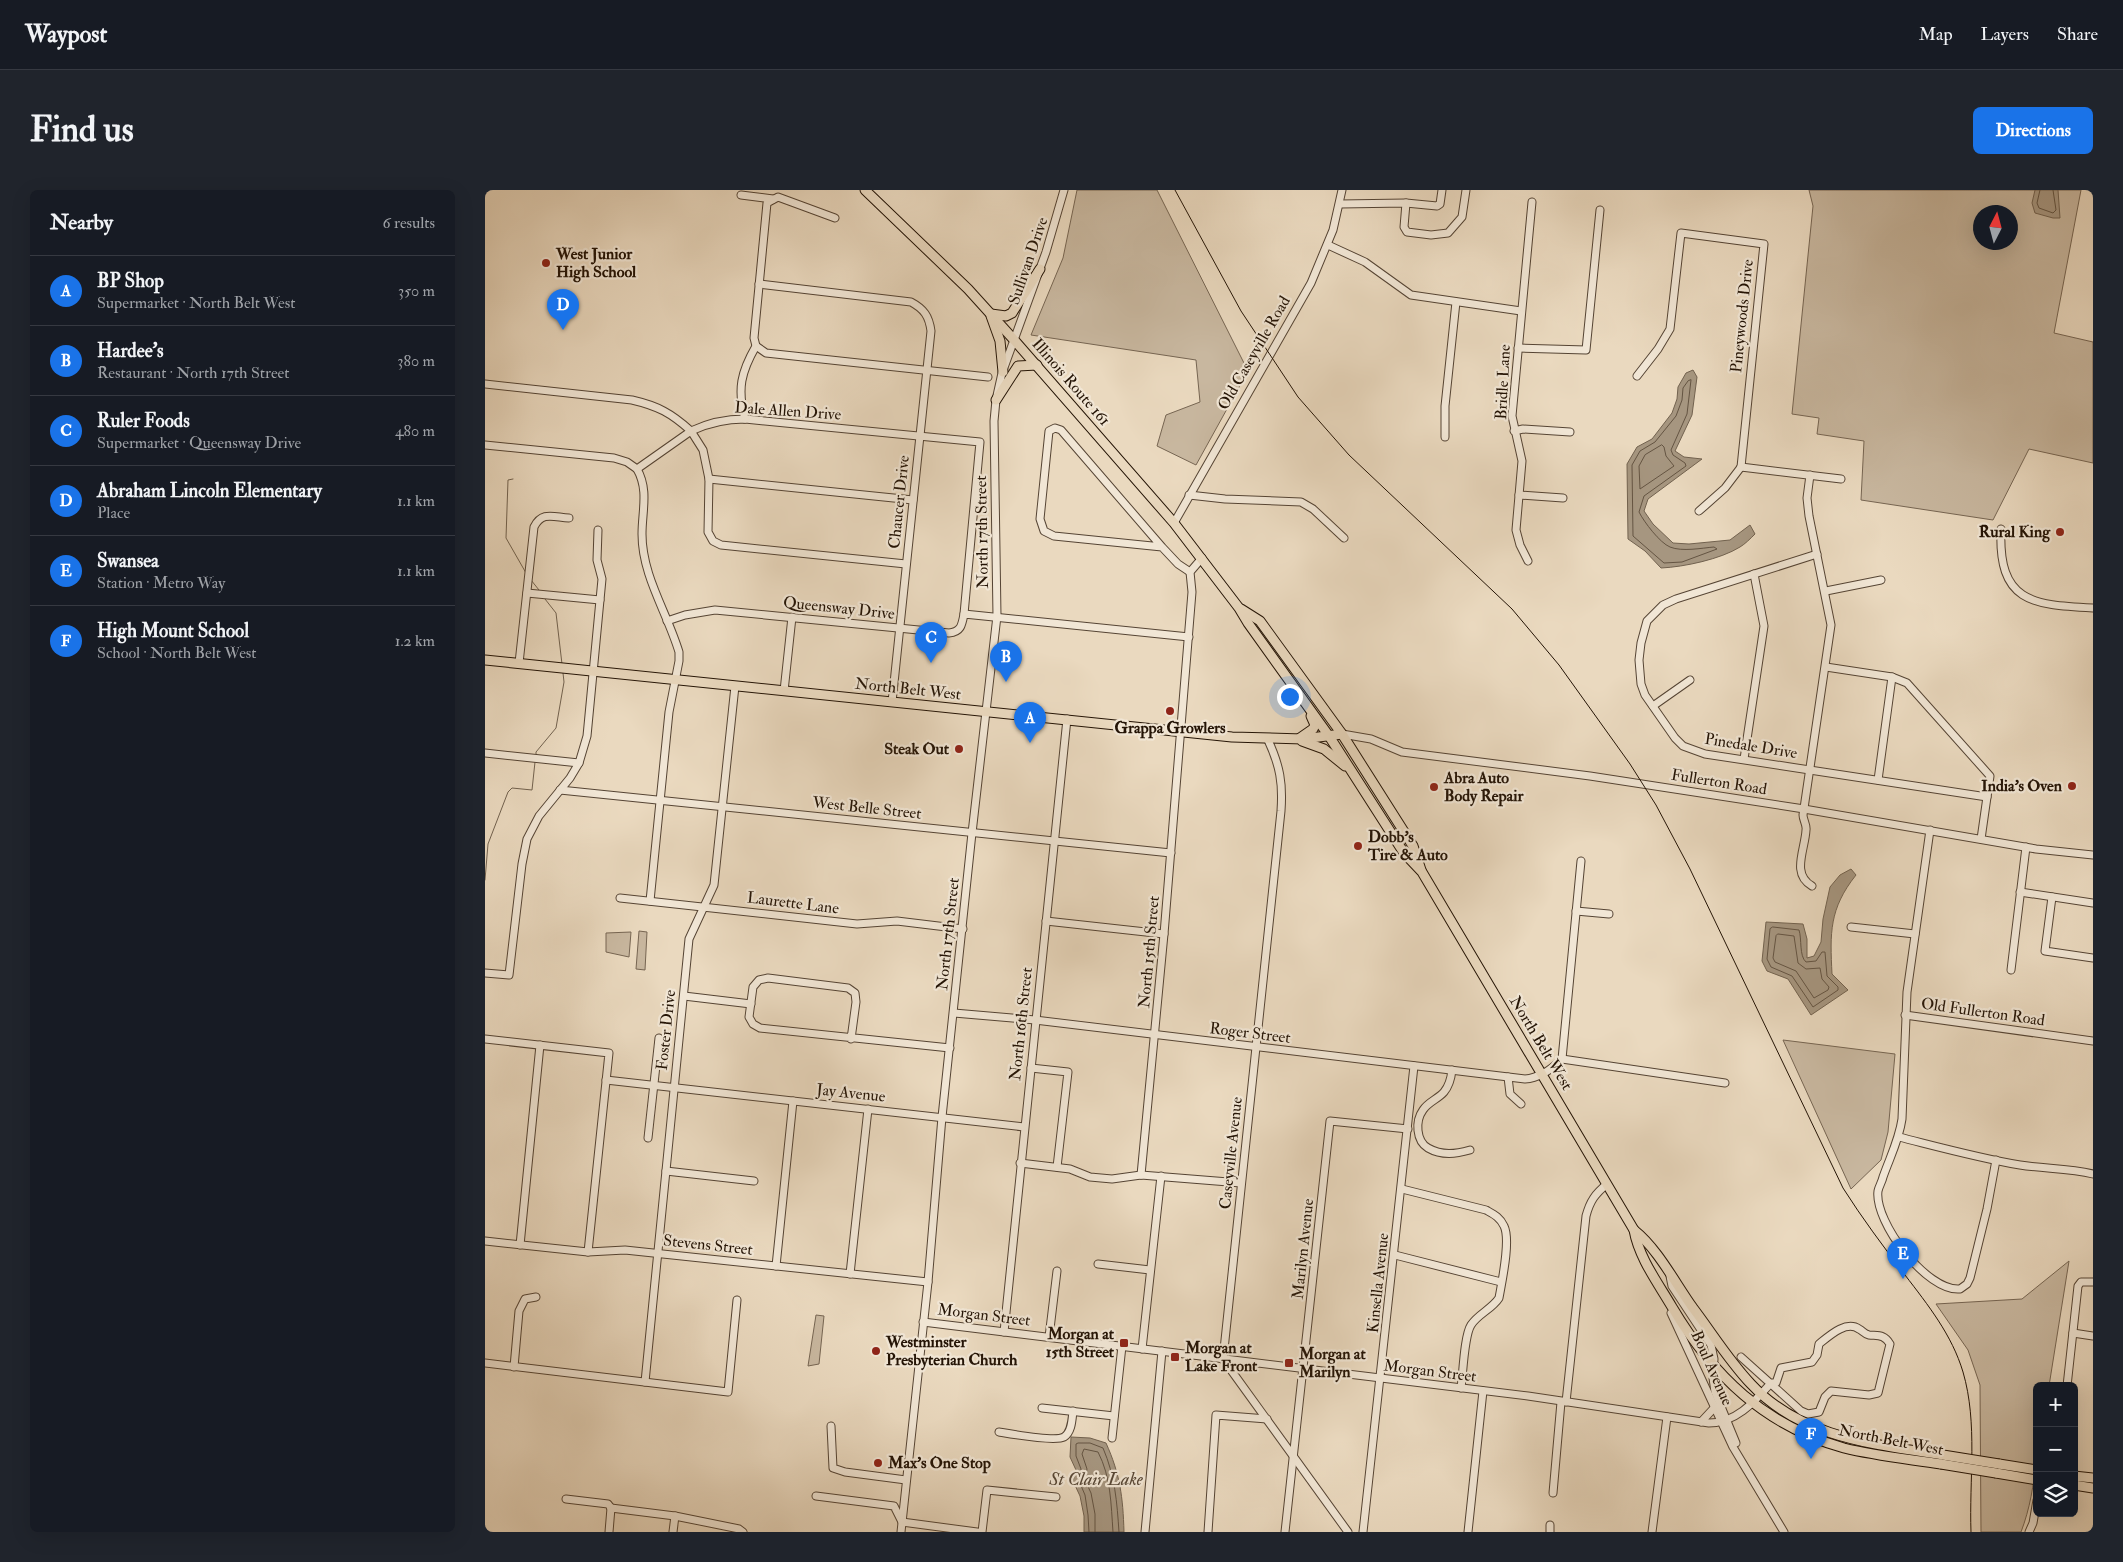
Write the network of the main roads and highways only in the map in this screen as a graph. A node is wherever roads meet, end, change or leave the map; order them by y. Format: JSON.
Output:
{"nodes":[{"id":1,"x":865,"y":190,"type":"edge"},
{"id":2,"x":1040,"y":269,"type":"road end"},
{"id":3,"x":991,"y":314,"type":"junction"},
{"id":4,"x":1037,"y":365,"type":"junction"},
{"id":5,"x":1003,"y":372,"type":"road end"},
{"id":6,"x":996,"y":400,"type":"road end"},
{"id":7,"x":1239,"y":608,"type":"junction"},
{"id":8,"x":485,"y":660,"type":"edge"},
{"id":9,"x":1307,"y":704,"type":"junction"},
{"id":10,"x":1342,"y":734,"type":"junction"},
{"id":11,"x":1329,"y":736,"type":"junction"},
{"id":12,"x":1297,"y":740,"type":"junction"},
{"id":13,"x":1353,"y":773,"type":"junction"},
{"id":14,"x":1422,"y":872,"type":"junction"},
{"id":15,"x":1633,"y":1230,"type":"junction"},
{"id":16,"x":1942,"y":1460,"type":"junction"},
{"id":17,"x":2033,"y":1469,"type":"edge"},
{"id":18,"x":2078,"y":1476,"type":"edge"},
{"id":19,"x":2093,"y":1478,"type":"edge"},
{"id":20,"x":2033,"y":1479,"type":"edge"},
{"id":21,"x":2078,"y":1486,"type":"edge"},
{"id":22,"x":2093,"y":1488,"type":"edge"}],
"edges":[{"from":1,"to":3,"type":"main road","name":"Illinois Route 161"},
{"from":2,"to":3,"type":"main road"},
{"from":3,"to":4,"type":"main road","name":"Illinois Route 161"},
{"from":3,"to":5,"type":"main road"},
{"from":4,"to":6,"type":"main road"},
{"from":4,"to":7,"type":"main road","name":"Illinois Route 161"},
{"from":7,"to":9,"type":"main road","name":"Illinois Route 161"},
{"from":7,"to":10,"type":"main road","name":"Illinois Route 161"},
{"from":8,"to":12,"type":"main road","name":"North Belt West"},
{"from":9,"to":11,"type":"main road","name":"Illinois Route 161"},
{"from":9,"to":12,"type":"main road"},
{"from":10,"to":11,"type":"main road","name":"North Belt West"},
{"from":10,"to":14,"type":"main road","name":"North Belt West"},
{"from":11,"to":12,"type":"main road","name":"North Belt West"},
{"from":11,"to":13,"type":"main road","name":"North Belt West"},
{"from":12,"to":13,"type":"main road"},
{"from":13,"to":14,"type":"main road","name":"North Belt West"},
{"from":14,"to":15,"type":"main road","name":"North Belt West"},
{"from":15,"to":16,"type":"main road","name":"North Belt West"},
{"from":15,"to":16,"type":"main road","name":"North Belt West"},
{"from":16,"to":17,"type":"main road","name":"North Belt West","bridge":true},
{"from":16,"to":20,"type":"main road","name":"North Belt West","bridge":true},
{"from":18,"to":19,"type":"main road"},
{"from":21,"to":22,"type":"main road"}]}
